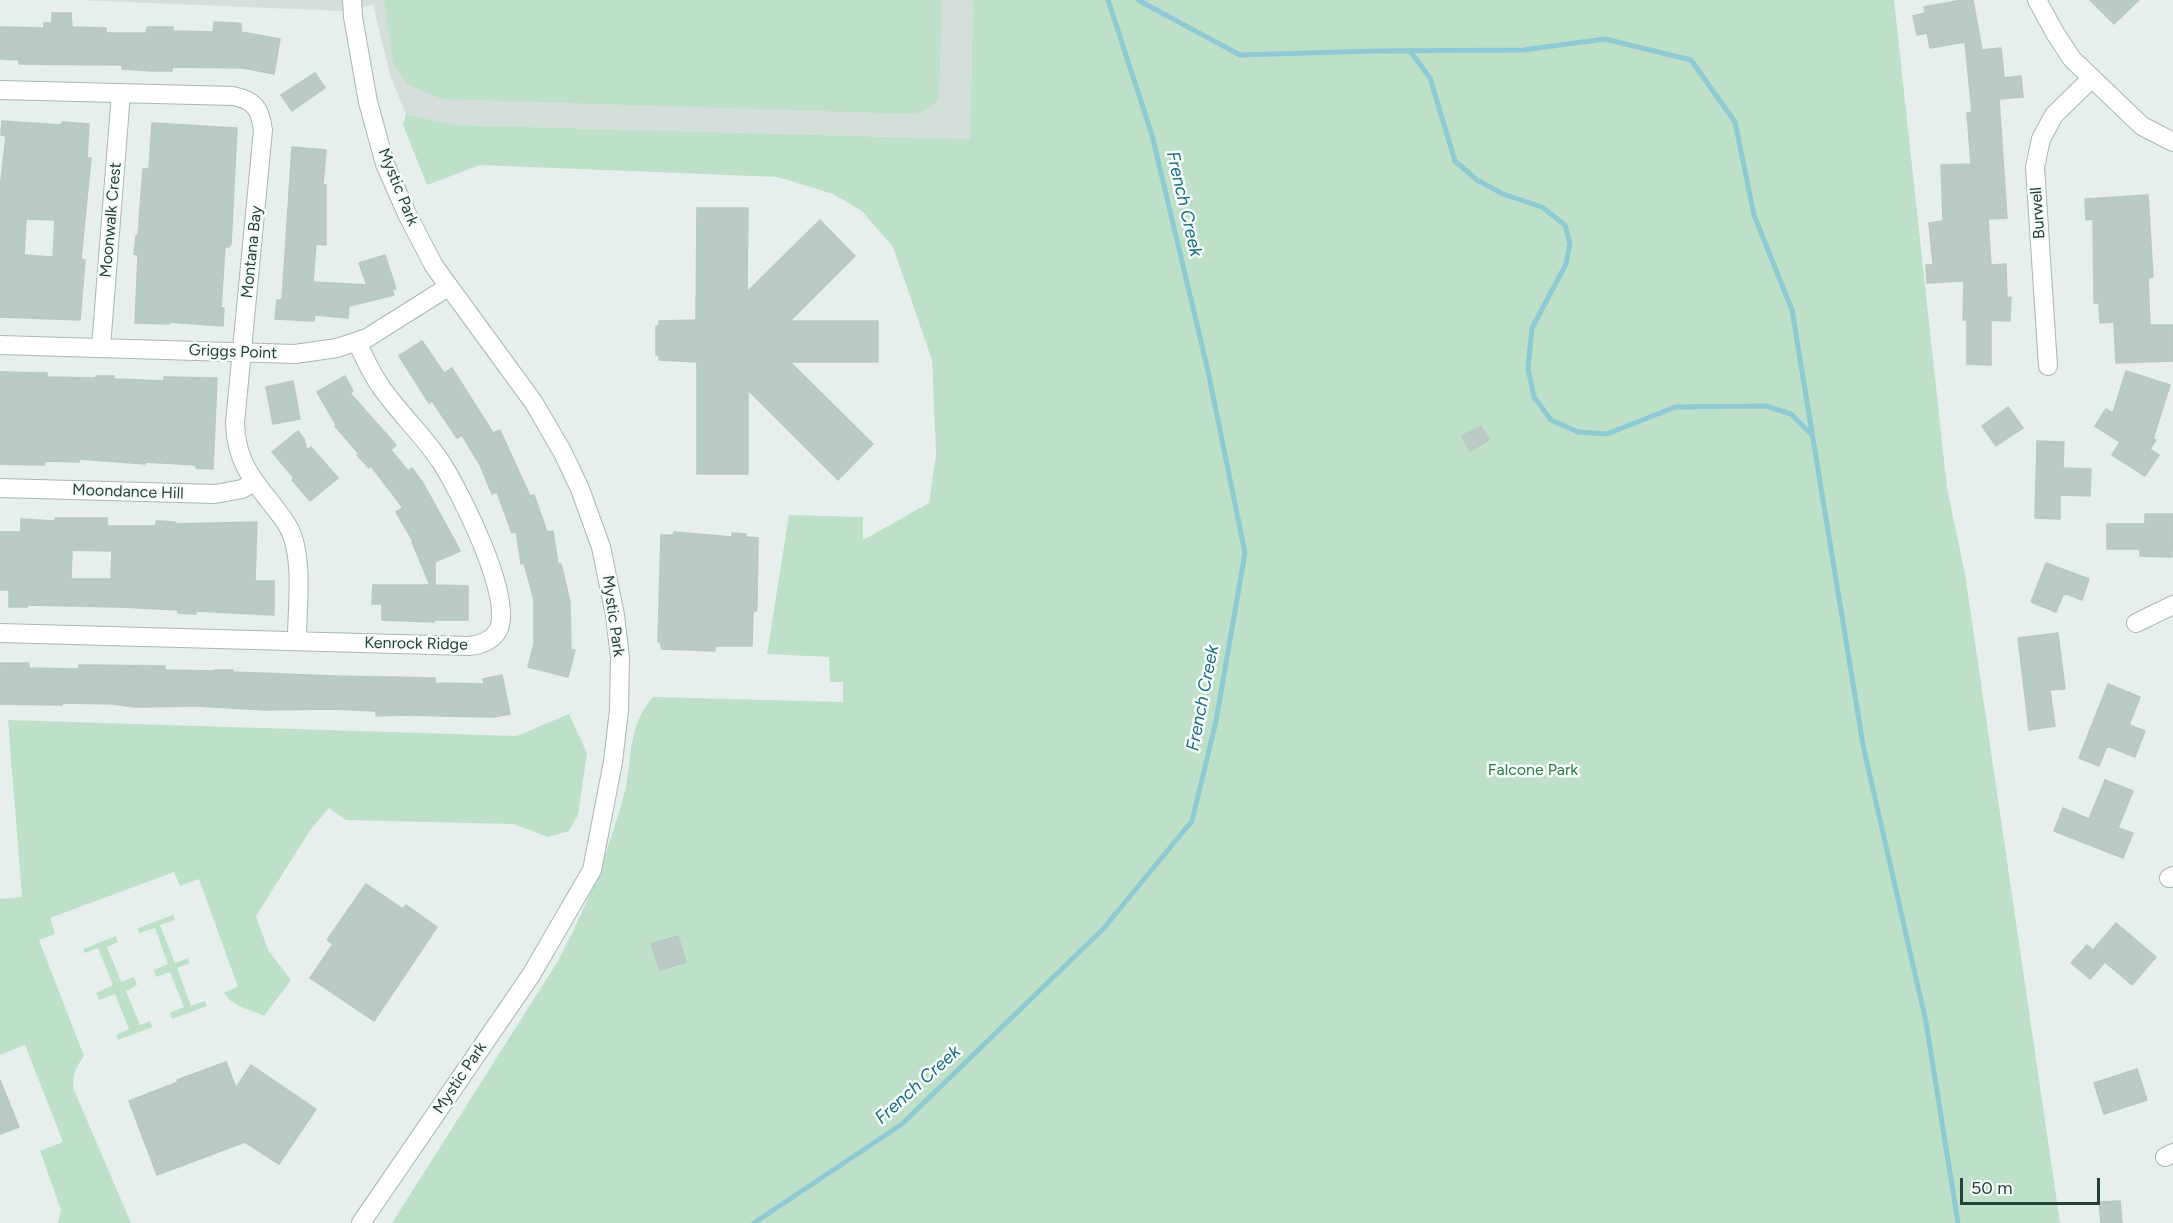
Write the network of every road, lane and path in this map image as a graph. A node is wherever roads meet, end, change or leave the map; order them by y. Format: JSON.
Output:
{"nodes":[{"id":1,"x":352,"y":0,"type":"edge"},
{"id":2,"x":2037,"y":0,"type":"edge"},
{"id":3,"x":2091,"y":79,"type":"junction"},
{"id":4,"x":0,"y":90,"type":"edge"},
{"id":5,"x":121,"y":93,"type":"junction"},
{"id":6,"x":2173,"y":142,"type":"edge"},
{"id":7,"x":448,"y":287,"type":"junction"},
{"id":8,"x":357,"y":342,"type":"junction"},
{"id":9,"x":0,"y":345,"type":"edge"},
{"id":10,"x":101,"y":347,"type":"junction"},
{"id":11,"x":242,"y":352,"type":"junction"},
{"id":12,"x":2048,"y":366,"type":"dead end"},
{"id":13,"x":254,"y":482,"type":"junction"},
{"id":14,"x":0,"y":488,"type":"edge"},
{"id":15,"x":2173,"y":605,"type":"edge"},
{"id":16,"x":2136,"y":623,"type":"dead end"},
{"id":17,"x":0,"y":633,"type":"edge"},
{"id":18,"x":297,"y":640,"type":"junction"},
{"id":19,"x":361,"y":1223,"type":"edge"}],
"edges":[{"from":1,"to":7,"type":"street","name":"Mystic Park"},
{"from":2,"to":3,"type":"street"},
{"from":3,"to":6,"type":"street"},
{"from":3,"to":12,"type":"street","name":"Burwell"},
{"from":4,"to":5,"type":"street","name":"Montana Bay"},
{"from":5,"to":10,"type":"street","name":"Moonwalk Crest"},
{"from":5,"to":11,"type":"street","name":"Montana Bay"},
{"from":7,"to":8,"type":"street","name":"Griggs Point"},
{"from":7,"to":19,"type":"street","name":"Mystic Park"},
{"from":8,"to":11,"type":"street","name":"Griggs Point"},
{"from":8,"to":18,"type":"street","name":"Kenrock Ridge"},
{"from":9,"to":10,"type":"street","name":"Griggs Point"},
{"from":10,"to":11,"type":"street","name":"Griggs Point"},
{"from":11,"to":13,"type":"street","name":"Montana Bay"},
{"from":13,"to":14,"type":"street","name":"Moondance Hill"},
{"from":13,"to":18,"type":"street","name":"Montana Bay"},
{"from":15,"to":16,"type":"street"},
{"from":17,"to":18,"type":"street","name":"Kenrock Ridge"}]}
